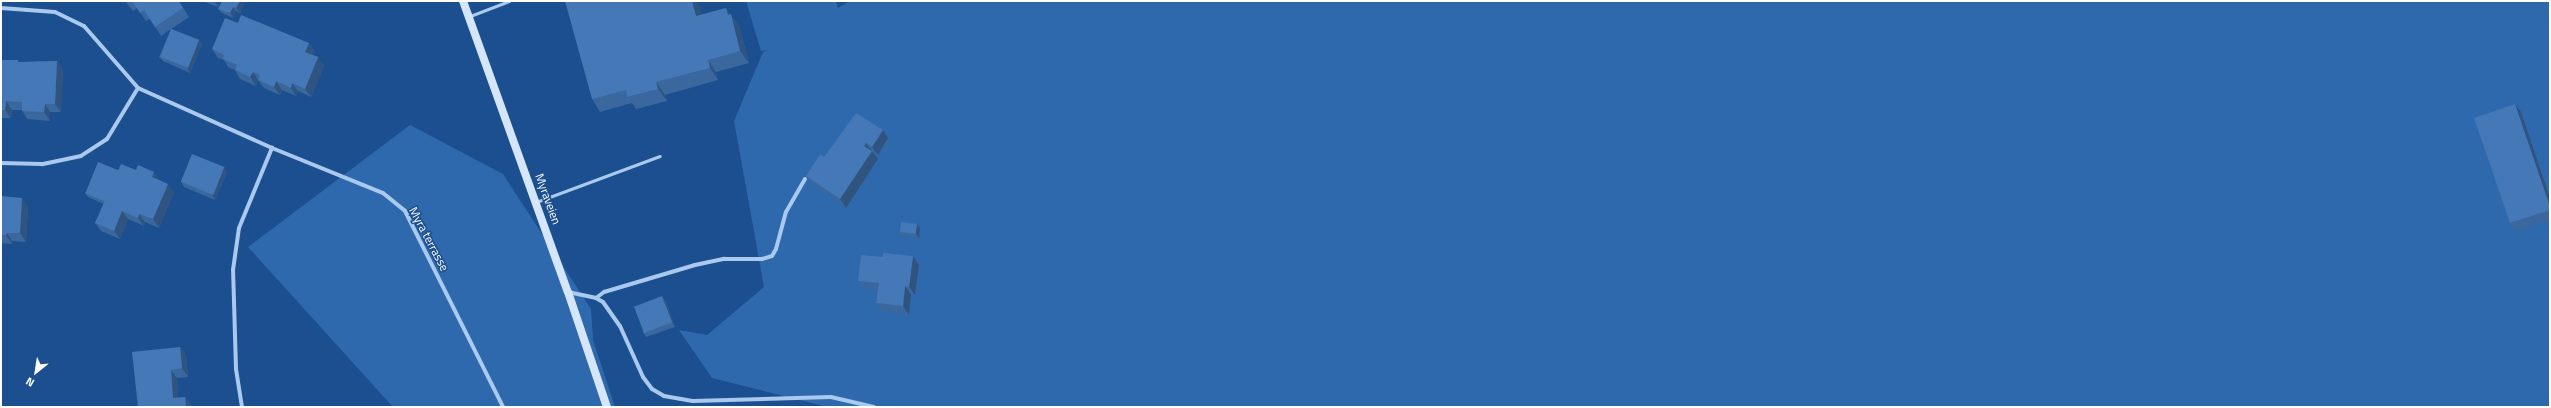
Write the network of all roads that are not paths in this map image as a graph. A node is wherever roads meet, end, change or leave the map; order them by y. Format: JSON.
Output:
{"nodes":[{"id":1,"x":463,"y":1,"type":"edge"},
{"id":2,"x":509,"y":1,"type":"edge"},
{"id":3,"x":1,"y":8,"type":"edge"},
{"id":4,"x":469,"y":17,"type":"junction"},
{"id":5,"x":138,"y":88,"type":"junction"},
{"id":6,"x":272,"y":148,"type":"junction"},
{"id":7,"x":660,"y":156,"type":"dead end"},
{"id":8,"x":1,"y":163,"type":"edge"},
{"id":9,"x":805,"y":179,"type":"dead end"},
{"id":10,"x":536,"y":202,"type":"junction"},
{"id":11,"x":568,"y":292,"type":"junction"},
{"id":12,"x":596,"y":298,"type":"junction"},
{"id":13,"x":242,"y":407,"type":"edge"},
{"id":14,"x":503,"y":407,"type":"edge"},
{"id":15,"x":607,"y":407,"type":"edge"},
{"id":16,"x":874,"y":407,"type":"edge"}],
"edges":[{"from":1,"to":4,"type":"main road","name":"Myraveien"},
{"from":2,"to":4,"type":"lane"},
{"from":3,"to":5,"type":"street","name":"Myra terrasse"},
{"from":4,"to":10,"type":"main road","name":"Myraveien"},
{"from":5,"to":6,"type":"street","name":"Myra terrasse"},
{"from":5,"to":8,"type":"street"},
{"from":6,"to":13,"type":"street"},
{"from":6,"to":14,"type":"street","name":"Myra terrasse"},
{"from":7,"to":10,"type":"lane"},
{"from":9,"to":12,"type":"street"},
{"from":10,"to":11,"type":"main road","name":"Myraveien"},
{"from":11,"to":12,"type":"street"},
{"from":11,"to":15,"type":"main road","name":"Myraveien"},
{"from":12,"to":16,"type":"street"}]}
